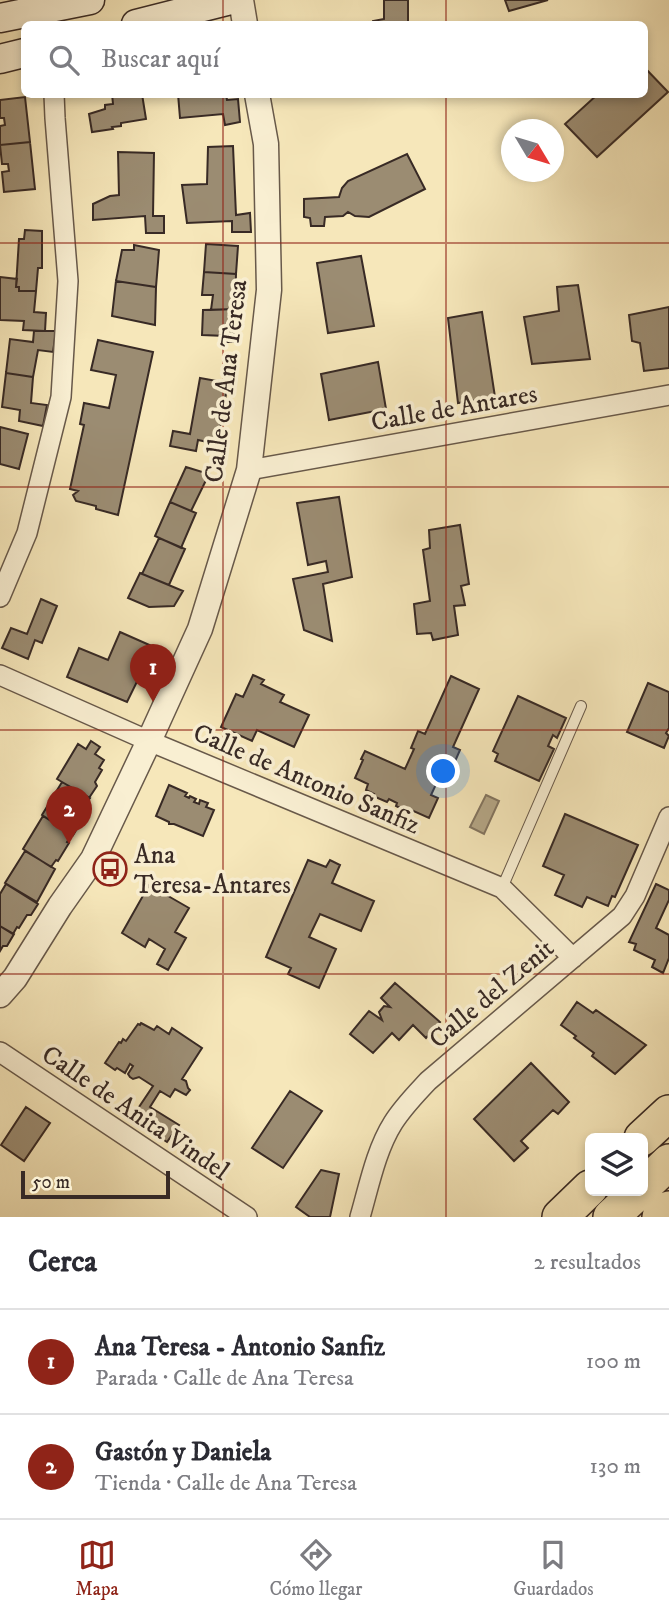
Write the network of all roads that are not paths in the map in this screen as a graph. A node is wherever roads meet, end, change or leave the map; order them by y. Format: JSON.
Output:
{"nodes":[{"id":1,"x":90,"y":0,"type":"edge"},
{"id":2,"x":231,"y":0,"type":"edge"},
{"id":3,"x":241,"y":0,"type":"edge"},
{"id":4,"x":0,"y":19,"type":"edge"},
{"id":5,"x":148,"y":21,"type":"edge"},
{"id":6,"x":245,"y":21,"type":"edge"},
{"id":7,"x":21,"y":54,"type":"edge"},
{"id":8,"x":0,"y":59,"type":"edge"},
{"id":9,"x":54,"y":98,"type":"edge"},
{"id":10,"x":258,"y":98,"type":"edge"},
{"id":11,"x":669,"y":395,"type":"edge"},
{"id":12,"x":249,"y":470,"type":"junction"},
{"id":13,"x":0,"y":597,"type":"edge"},
{"id":14,"x":0,"y":676,"type":"edge"},
{"id":15,"x":581,"y":706,"type":"dead end"},
{"id":16,"x":149,"y":741,"type":"junction"},
{"id":17,"x":669,"y":817,"type":"edge"},
{"id":18,"x":502,"y":888,"type":"junction"},
{"id":19,"x":573,"y":958,"type":"junction"},
{"id":20,"x":0,"y":995,"type":"edge"},
{"id":21,"x":0,"y":1052,"type":"edge"},
{"id":22,"x":669,"y":1113,"type":"edge"},
{"id":23,"x":647,"y":1133,"type":"edge"},
{"id":24,"x":669,"y":1162,"type":"edge"},
{"id":25,"x":648,"y":1182,"type":"edge"},
{"id":26,"x":585,"y":1193,"type":"edge"},
{"id":27,"x":634,"y":1196,"type":"edge"},
{"id":28,"x":669,"y":1209,"type":"edge"},
{"id":29,"x":244,"y":1216,"type":"edge"},
{"id":30,"x":360,"y":1217,"type":"edge"},
{"id":31,"x":559,"y":1217,"type":"edge"},
{"id":32,"x":611,"y":1217,"type":"edge"},
{"id":33,"x":660,"y":1217,"type":"edge"}],
"edges":[{"from":1,"to":4,"type":"main road"},
{"from":2,"to":5,"type":"main road"},
{"from":3,"to":6,"type":"street"},
{"from":7,"to":8,"type":"main road"},
{"from":9,"to":13,"type":"street"},
{"from":10,"to":12,"type":"street","name":"Calle de Ana Teresa"},
{"from":11,"to":12,"type":"street","name":"Calle de Antares"},
{"from":12,"to":16,"type":"street","name":"Calle de Ana Teresa"},
{"from":14,"to":16,"type":"street","name":"Calle de Antonio Sanfiz"},
{"from":15,"to":18,"type":"lane"},
{"from":16,"to":18,"type":"street","name":"Calle de Antonio Sanfiz"},
{"from":16,"to":20,"type":"street","name":"Calle de Ana Teresa"},
{"from":17,"to":19,"type":"street","name":"Calle del Zenit"},
{"from":18,"to":19,"type":"street","name":"Calle de Antonio Sanfiz"},
{"from":19,"to":30,"type":"street","name":"Calle del Zenit"},
{"from":21,"to":29,"type":"street","name":"Calle de Anita Vindel"},
{"from":22,"to":23,"type":"highway"},
{"from":24,"to":25,"type":"highway"},
{"from":26,"to":31,"type":"highway"},
{"from":27,"to":32,"type":"highway"},
{"from":28,"to":33,"type":"highway"}]}
